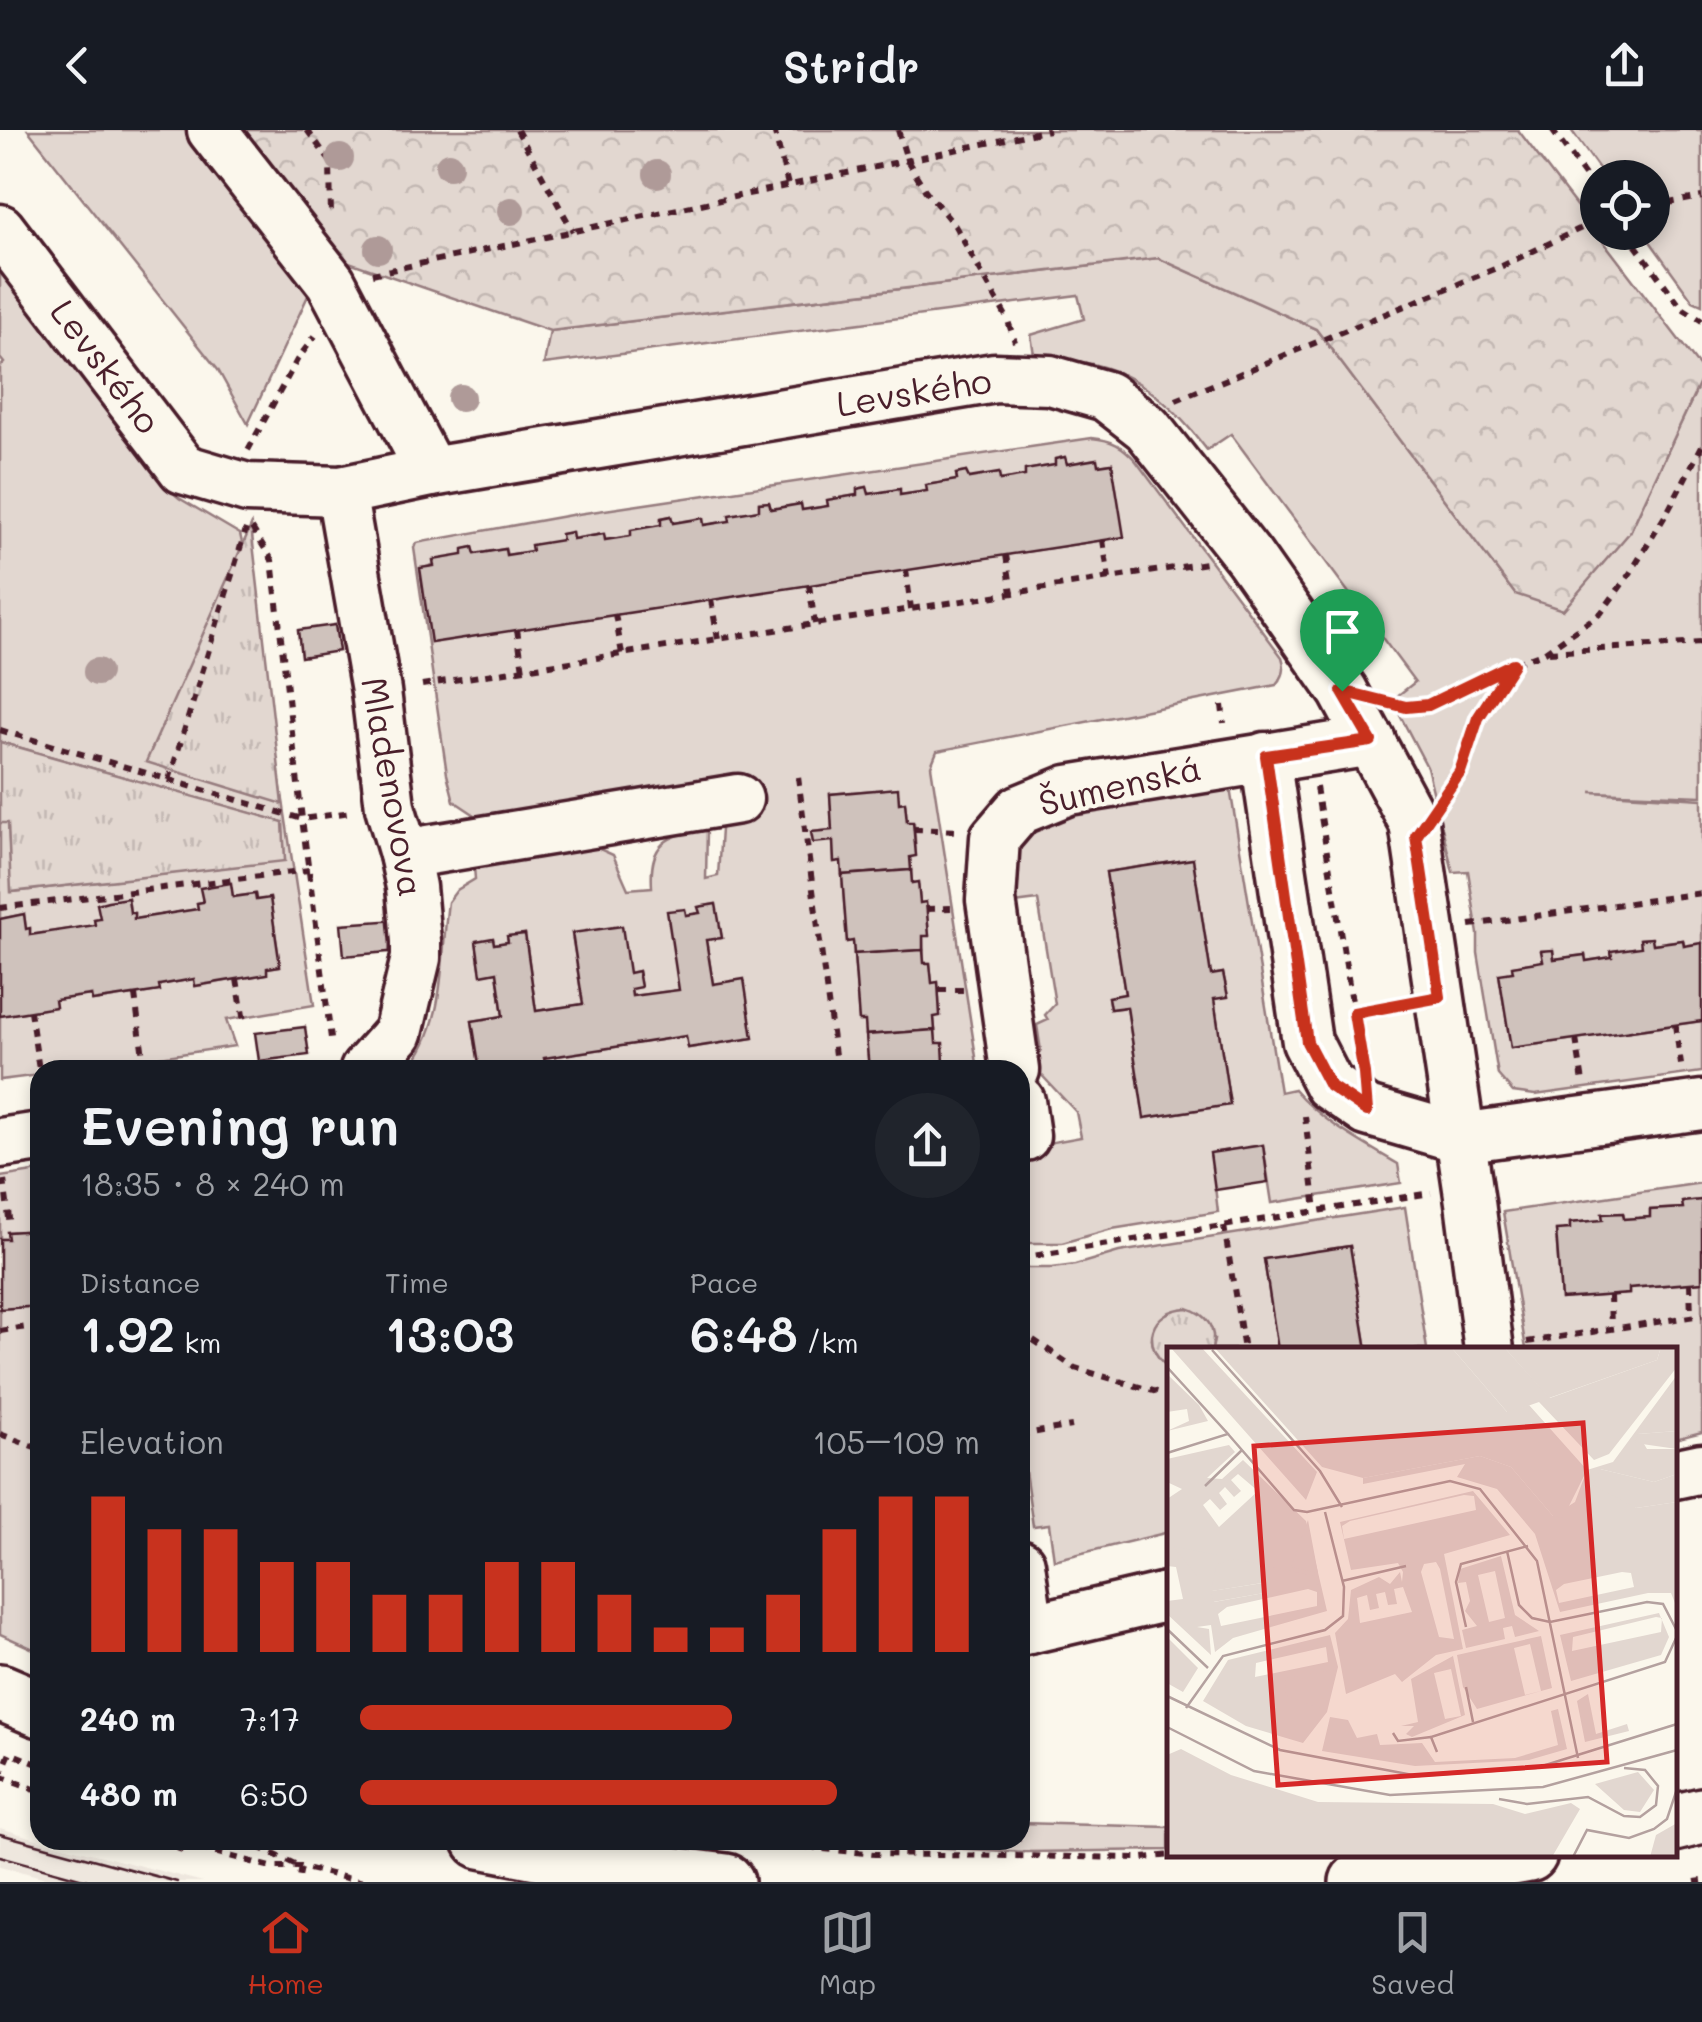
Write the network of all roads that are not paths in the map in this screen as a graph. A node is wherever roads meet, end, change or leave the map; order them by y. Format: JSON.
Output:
{"nodes":[{"id":1,"x":212,"y":130,"type":"edge"},
{"id":2,"x":0,"y":229,"type":"edge"},
{"id":3,"x":430,"y":472,"type":"junction"},
{"id":4,"x":341,"y":492,"type":"junction"},
{"id":5,"x":1371,"y":741,"type":"junction"},
{"id":6,"x":1288,"y":753,"type":"junction"},
{"id":7,"x":738,"y":799,"type":"dead end"},
{"id":8,"x":404,"y":854,"type":"junction"},
{"id":9,"x":352,"y":1060,"type":"edge"},
{"id":10,"x":1015,"y":1060,"type":"edge"},
{"id":11,"x":1692,"y":1091,"type":"edge"},
{"id":12,"x":1460,"y":1138,"type":"junction"},
{"id":13,"x":30,"y":1142,"type":"edge"},
{"id":14,"x":1,"y":1156,"type":"edge"},
{"id":15,"x":1505,"y":1346,"type":"edge"},
{"id":16,"x":1702,"y":1468,"type":"edge"},
{"id":17,"x":1677,"y":1473,"type":"edge"},
{"id":18,"x":1167,"y":1597,"type":"edge"},
{"id":19,"x":1030,"y":1629,"type":"edge"},
{"id":20,"x":0,"y":1692,"type":"edge"},
{"id":21,"x":30,"y":1705,"type":"edge"},
{"id":22,"x":1702,"y":1816,"type":"edge"},
{"id":23,"x":1677,"y":1822,"type":"edge"},
{"id":24,"x":532,"y":1850,"type":"edge"},
{"id":25,"x":1513,"y":1857,"type":"edge"},
{"id":26,"x":726,"y":1882,"type":"edge"},
{"id":27,"x":1358,"y":1882,"type":"edge"}],
"edges":[{"from":1,"to":3,"type":"street"},
{"from":2,"to":4,"type":"street","name":"Levského"},
{"from":3,"to":4,"type":"street","name":"Levského"},
{"from":3,"to":5,"type":"street","name":"Levského"},
{"from":4,"to":8,"type":"street","name":"Mladenovova"},
{"from":5,"to":6,"type":"street","name":"Šumenská"},
{"from":5,"to":12,"type":"street","name":"Levského"},
{"from":6,"to":10,"type":"street","name":"Šumenská"},
{"from":6,"to":12,"type":"street"},
{"from":7,"to":8,"type":"street"},
{"from":8,"to":9,"type":"street","name":"Mladenovova"},
{"from":11,"to":12,"type":"street"},
{"from":12,"to":15,"type":"street","name":"Levského"},
{"from":13,"to":14,"type":"street"},
{"from":16,"to":17,"type":"street"},
{"from":18,"to":19,"type":"street"},
{"from":20,"to":21,"type":"main road"},
{"from":22,"to":23,"type":"main road"},
{"from":24,"to":26,"type":"main road"},
{"from":25,"to":27,"type":"main road"}]}
